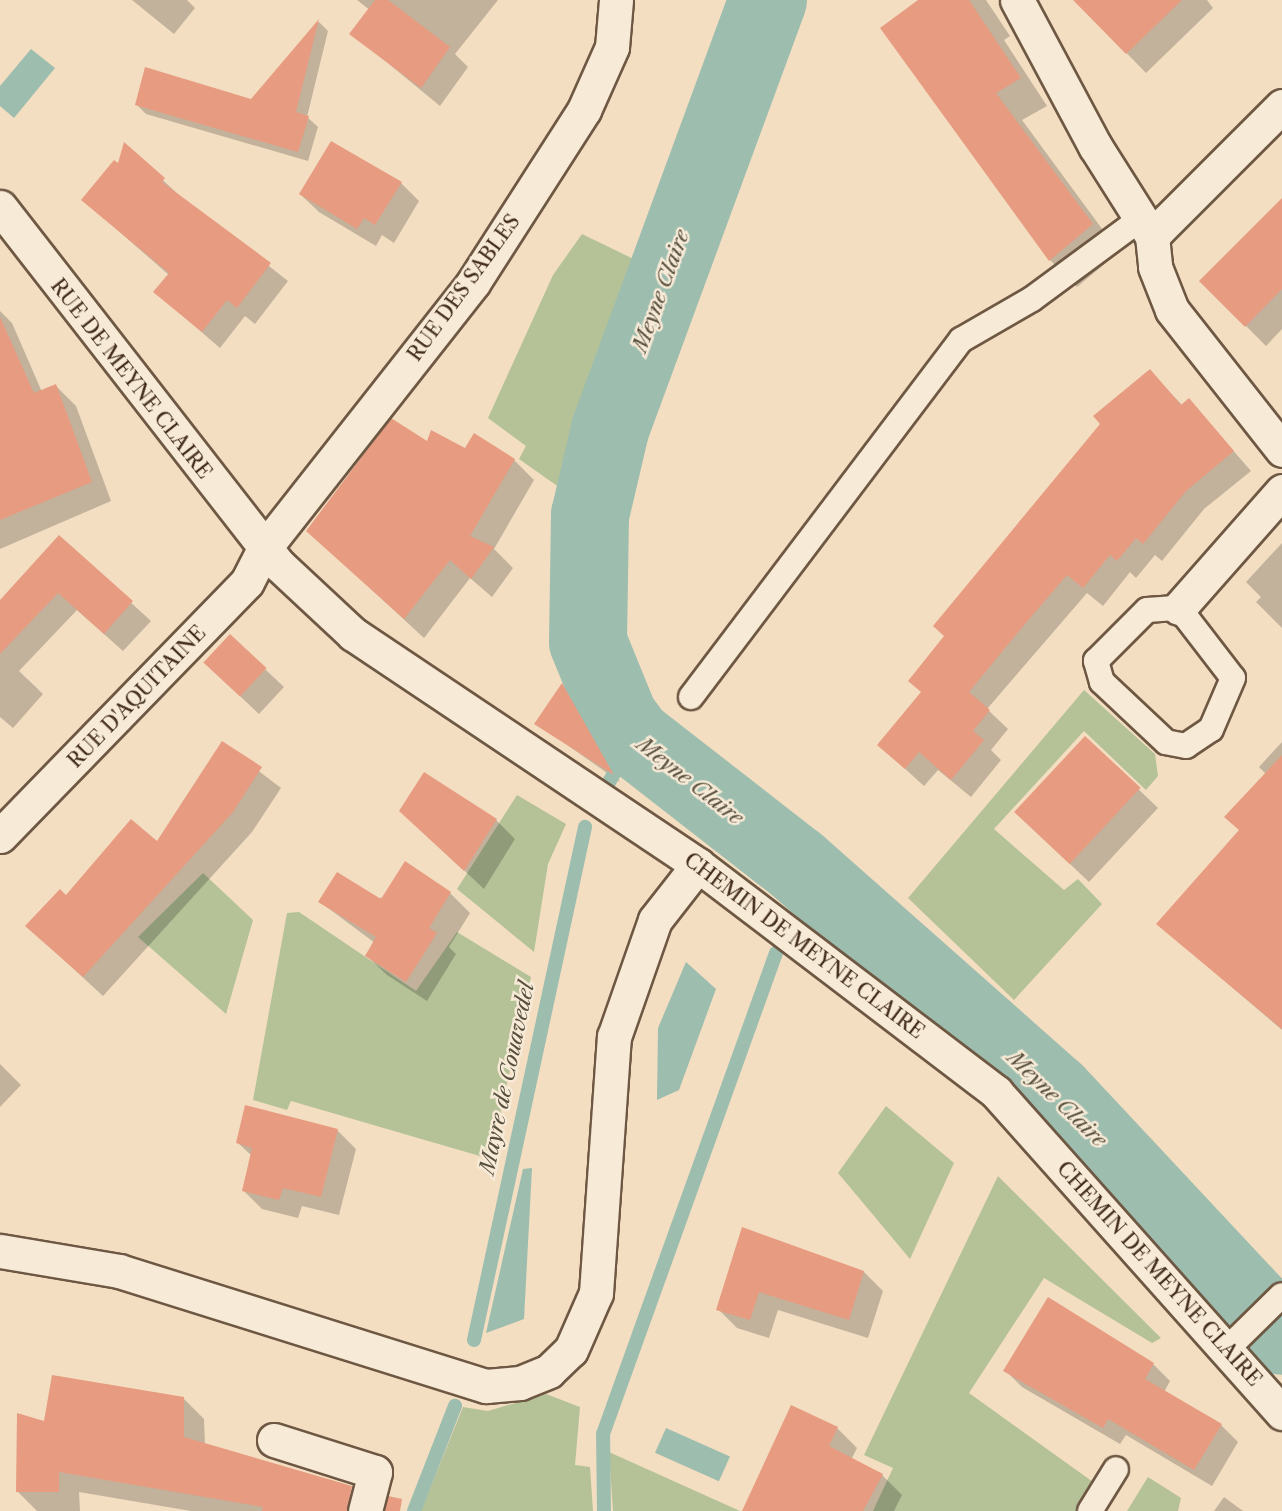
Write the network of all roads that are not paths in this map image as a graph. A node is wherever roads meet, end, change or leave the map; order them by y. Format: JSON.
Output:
{"nodes":[{"id":1,"x":616,"y":0,"type":"edge"},
{"id":2,"x":1017,"y":0,"type":"edge"},
{"id":3,"x":1282,"y":106,"type":"edge"},
{"id":4,"x":0,"y":207,"type":"edge"},
{"id":5,"x":1147,"y":227,"type":"junction"},
{"id":6,"x":1282,"y":450,"type":"edge"},
{"id":7,"x":1282,"y":490,"type":"edge"},
{"id":8,"x":263,"y":550,"type":"junction"},
{"id":9,"x":1179,"y":608,"type":"junction"},
{"id":10,"x":691,"y":697,"type":"dead end"},
{"id":11,"x":0,"y":836,"type":"edge"},
{"id":12,"x":698,"y":865,"type":"junction"},
{"id":13,"x":0,"y":1251,"type":"edge"},
{"id":14,"x":1282,"y":1295,"type":"edge"},
{"id":15,"x":1237,"y":1340,"type":"junction"},
{"id":16,"x":1282,"y":1413,"type":"edge"},
{"id":17,"x":274,"y":1440,"type":"dead end"},
{"id":18,"x":1116,"y":1469,"type":"dead end"},
{"id":19,"x":365,"y":1511,"type":"edge"},
{"id":20,"x":1090,"y":1511,"type":"edge"}],
"edges":[{"from":1,"to":8,"type":"street","name":"RUE DES SABLES"},
{"from":2,"to":5,"type":"street"},
{"from":3,"to":5,"type":"street"},
{"from":4,"to":8,"type":"street","name":"RUE DE MEYNE CLAIRE"},
{"from":5,"to":6,"type":"street"},
{"from":5,"to":10,"type":"lane"},
{"from":7,"to":9,"type":"street"},
{"from":8,"to":11,"type":"street","name":"RUE D'AQUITAINE"},
{"from":8,"to":12,"type":"street","name":"CHEMIN DE MEYNE CLAIRE"},
{"from":9,"to":9,"type":"lane"},
{"from":12,"to":13,"type":"street"},
{"from":12,"to":15,"type":"street","name":"CHEMIN DE MEYNE CLAIRE"},
{"from":14,"to":15,"type":"lane"},
{"from":15,"to":16,"type":"street","name":"CHEMIN DE MEYNE CLAIRE"},
{"from":17,"to":19,"type":"street"},
{"from":18,"to":20,"type":"lane"}]}
